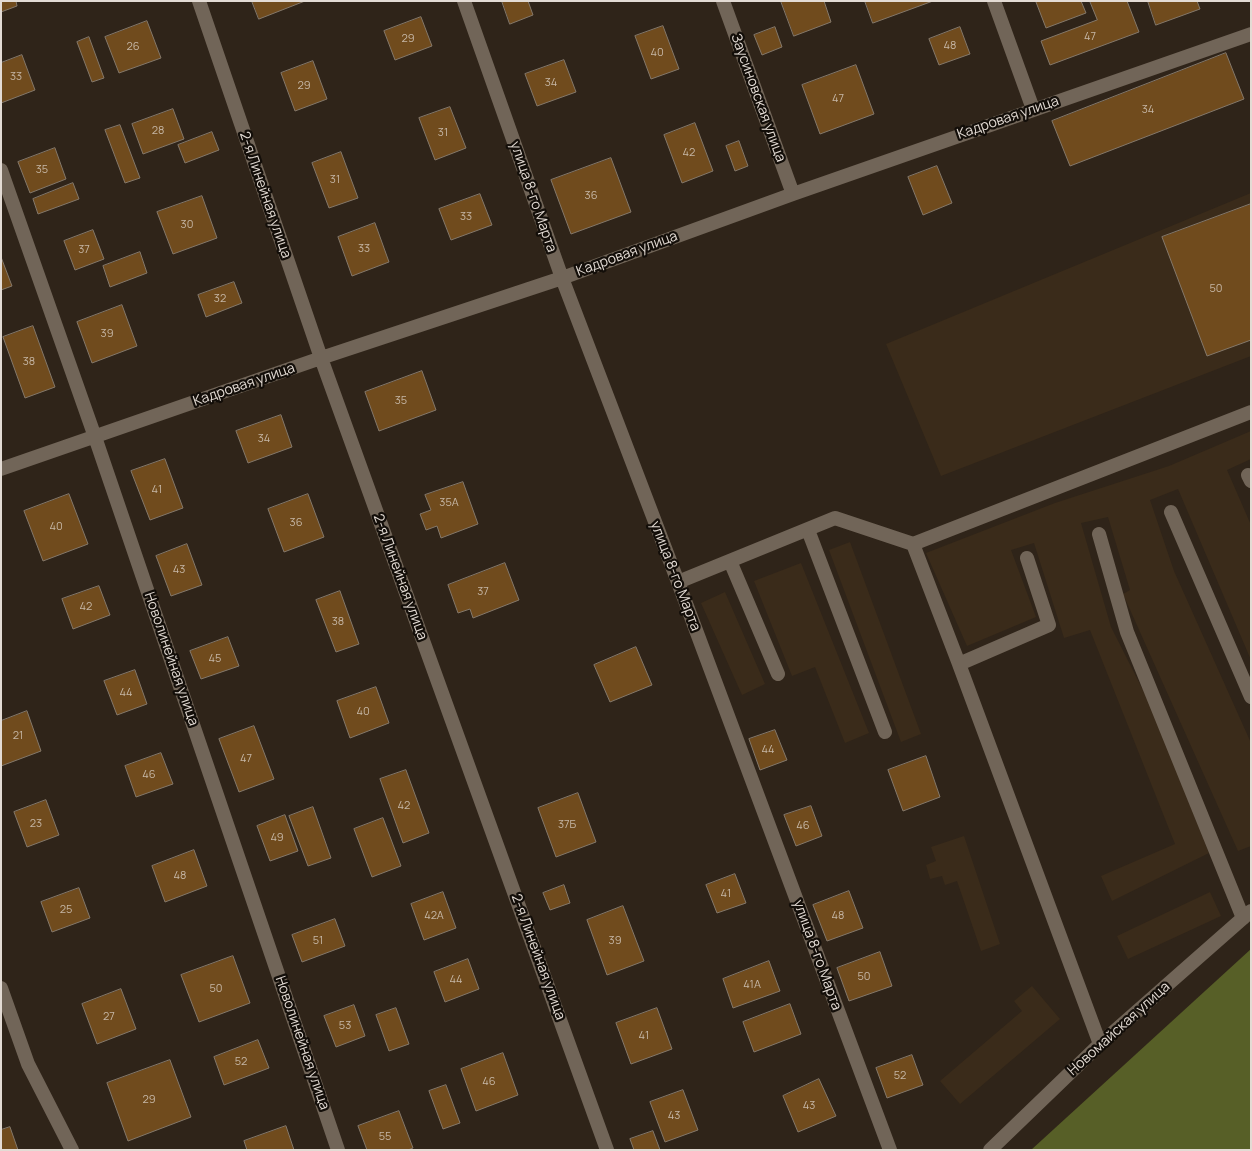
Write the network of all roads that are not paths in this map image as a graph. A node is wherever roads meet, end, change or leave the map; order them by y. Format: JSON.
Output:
{"nodes":[{"id":1,"x":199,"y":1,"type":"edge"},
{"id":2,"x":464,"y":1,"type":"edge"},
{"id":3,"x":723,"y":1,"type":"edge"},
{"id":4,"x":994,"y":1,"type":"edge"},
{"id":5,"x":1251,"y":34,"type":"edge"},
{"id":6,"x":1033,"y":110,"type":"junction"},
{"id":7,"x":1,"y":170,"type":"edge"},
{"id":8,"x":793,"y":194,"type":"junction"},
{"id":9,"x":562,"y":278,"type":"junction"},
{"id":10,"x":321,"y":358,"type":"junction"},
{"id":11,"x":1251,"y":412,"type":"edge"},
{"id":12,"x":95,"y":437,"type":"junction"},
{"id":13,"x":1,"y":470,"type":"edge"},
{"id":14,"x":1171,"y":512,"type":"dead end"},
{"id":15,"x":808,"y":530,"type":"junction"},
{"id":16,"x":1099,"y":534,"type":"dead end"},
{"id":17,"x":913,"y":544,"type":"junction"},
{"id":18,"x":1027,"y":558,"type":"dead end"},
{"id":19,"x":730,"y":561,"type":"junction"},
{"id":20,"x":678,"y":582,"type":"junction"},
{"id":21,"x":959,"y":664,"type":"junction"},
{"id":22,"x":778,"y":674,"type":"dead end"},
{"id":23,"x":1251,"y":697,"type":"edge"},
{"id":24,"x":885,"y":732,"type":"dead end"},
{"id":25,"x":1247,"y":915,"type":"edge"},
{"id":26,"x":1,"y":988,"type":"edge"},
{"id":27,"x":1100,"y":1044,"type":"junction"},
{"id":28,"x":72,"y":1150,"type":"edge"},
{"id":29,"x":338,"y":1150,"type":"edge"},
{"id":30,"x":607,"y":1150,"type":"edge"},
{"id":31,"x":890,"y":1150,"type":"edge"},
{"id":32,"x":990,"y":1150,"type":"edge"}],
"edges":[{"from":1,"to":10,"type":"street","name":"2-я Линейная улица"},
{"from":2,"to":9,"type":"street","name":"улица 8-го Марта"},
{"from":3,"to":8,"type":"street","name":"Заусиновская улица"},
{"from":4,"to":6,"type":"street"},
{"from":5,"to":6,"type":"street","name":"Кадровая улица"},
{"from":6,"to":8,"type":"street","name":"Кадровая улица"},
{"from":7,"to":12,"type":"street","name":"Новолинейная улица"},
{"from":8,"to":9,"type":"street","name":"Кадровая улица"},
{"from":9,"to":10,"type":"street","name":"Кадровая улица"},
{"from":9,"to":20,"type":"street","name":"улица 8-го Марта"},
{"from":10,"to":12,"type":"street","name":"Кадровая улица"},
{"from":10,"to":30,"type":"street","name":"2-я Линейная улица"},
{"from":11,"to":17,"type":"street"},
{"from":12,"to":13,"type":"street","name":"Кадровая улица"},
{"from":12,"to":29,"type":"street","name":"Новолинейная улица"},
{"from":14,"to":23,"type":"street"},
{"from":15,"to":17,"type":"street"},
{"from":15,"to":19,"type":"street"},
{"from":15,"to":24,"type":"street"},
{"from":16,"to":25,"type":"street"},
{"from":17,"to":21,"type":"street"},
{"from":18,"to":21,"type":"street"},
{"from":19,"to":20,"type":"street"},
{"from":19,"to":22,"type":"street"},
{"from":20,"to":31,"type":"street","name":"улица 8-го Марта"},
{"from":21,"to":27,"type":"street"},
{"from":25,"to":27,"type":"street","name":"Новомайская улица"},
{"from":26,"to":28,"type":"street"},
{"from":27,"to":32,"type":"street","name":"Новомайская улица"}]}
